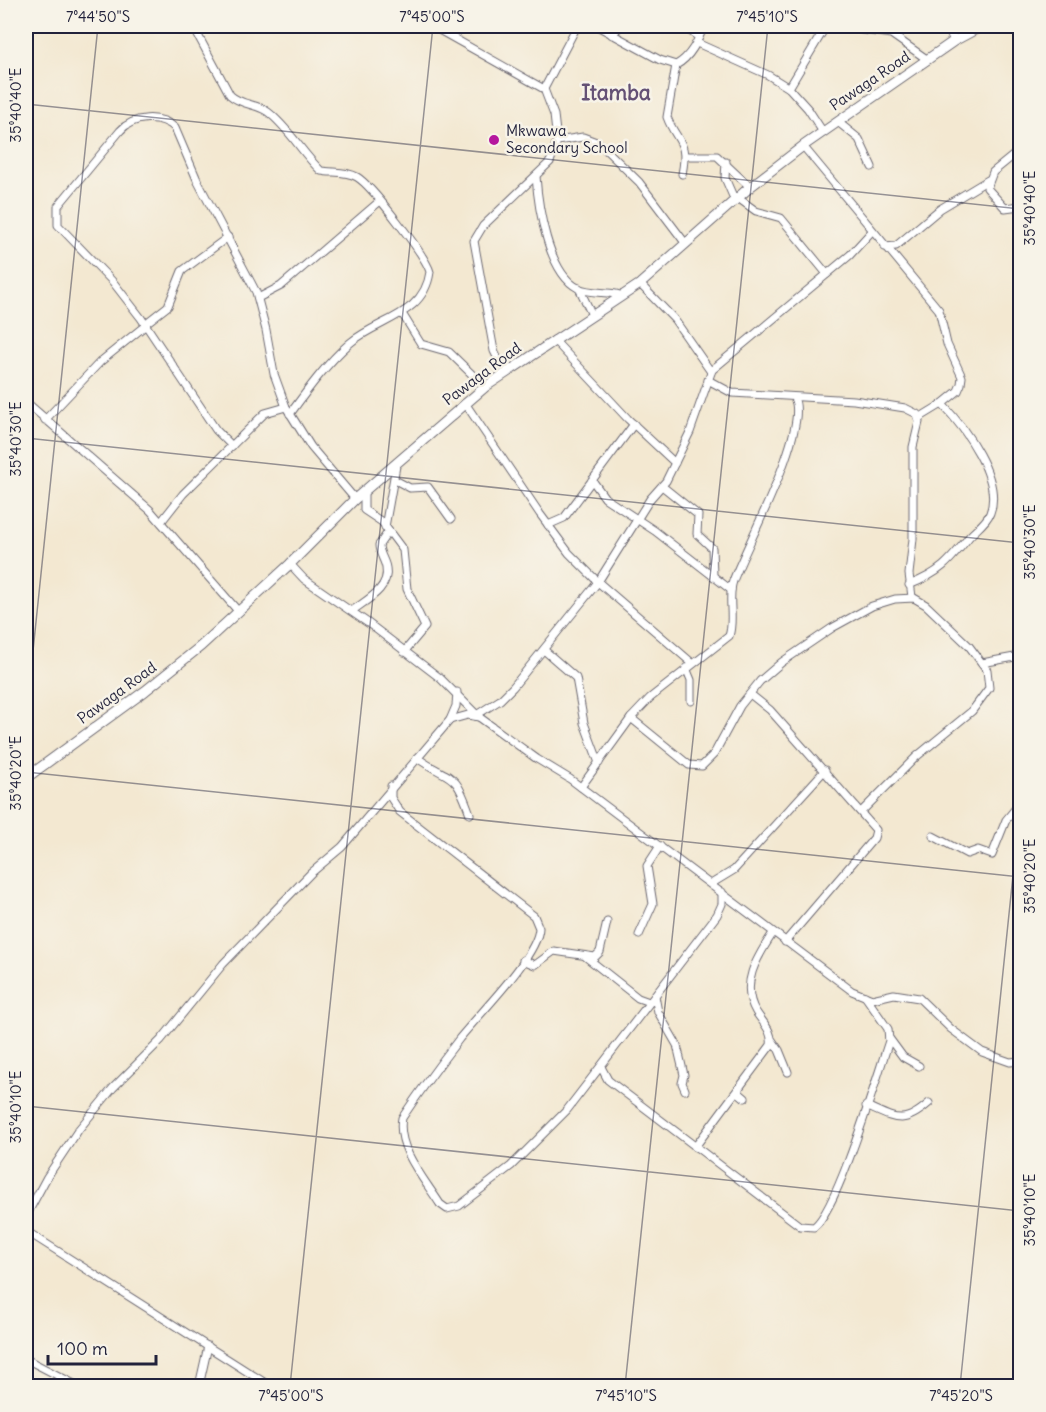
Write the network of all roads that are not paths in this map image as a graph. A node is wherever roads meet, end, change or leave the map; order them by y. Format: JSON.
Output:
{"nodes":[{"id":1,"x":193,"y":26,"type":"edge"},
{"id":2,"x":432,"y":26,"type":"edge"},
{"id":3,"x":577,"y":26,"type":"edge"},
{"id":4,"x":597,"y":26,"type":"edge"},
{"id":5,"x":620,"y":26,"type":"edge"},
{"id":6,"x":682,"y":26,"type":"edge"},
{"id":7,"x":704,"y":26,"type":"edge"},
{"id":8,"x":807,"y":26,"type":"edge"},
{"id":9,"x":834,"y":26,"type":"edge"},
{"id":10,"x":947,"y":26,"type":"edge"},
{"id":11,"x":982,"y":26,"type":"edge"},
{"id":12,"x":824,"y":28,"type":"edge"},
{"id":13,"x":612,"y":35,"type":"junction"},
{"id":14,"x":698,"y":40,"type":"junction"},
{"id":15,"x":954,"y":41,"type":"junction"},
{"id":16,"x":928,"y":60,"type":"junction"},
{"id":17,"x":676,"y":65,"type":"junction"},
{"id":18,"x":789,"y":88,"type":"junction"},
{"id":19,"x":544,"y":89,"type":"junction"},
{"id":20,"x":837,"y":122,"type":"junction"},
{"id":21,"x":823,"y":132,"type":"junction"},
{"id":22,"x":557,"y":141,"type":"junction"},
{"id":23,"x":803,"y":146,"type":"junction"},
{"id":24,"x":1020,"y":150,"type":"edge"},
{"id":25,"x":685,"y":156,"type":"junction"},
{"id":26,"x":726,"y":162,"type":"junction"},
{"id":27,"x":872,"y":167,"type":"dead end"},
{"id":28,"x":682,"y":174,"type":"dead end"},
{"id":29,"x":536,"y":176,"type":"junction"},
{"id":30,"x":988,"y":180,"type":"junction"},
{"id":31,"x":750,"y":187,"type":"junction"},
{"id":32,"x":737,"y":199,"type":"junction"},
{"id":33,"x":380,"y":201,"type":"junction"},
{"id":34,"x":1020,"y":206,"type":"edge"},
{"id":35,"x":872,"y":231,"type":"junction"},
{"id":36,"x":228,"y":237,"type":"junction"},
{"id":37,"x":686,"y":244,"type":"junction"},
{"id":38,"x":885,"y":247,"type":"junction"},
{"id":39,"x":827,"y":274,"type":"junction"},
{"id":40,"x":640,"y":284,"type":"junction"},
{"id":41,"x":579,"y":288,"type":"junction"},
{"id":42,"x":620,"y":295,"type":"junction"},
{"id":43,"x":258,"y":298,"type":"junction"},
{"id":44,"x":403,"y":315,"type":"junction"},
{"id":45,"x":592,"y":315,"type":"junction"},
{"id":46,"x":145,"y":324,"type":"junction"},
{"id":47,"x":554,"y":340,"type":"junction"},
{"id":48,"x":508,"y":369,"type":"junction"},
{"id":49,"x":709,"y":376,"type":"junction"},
{"id":50,"x":485,"y":387,"type":"junction"},
{"id":51,"x":794,"y":398,"type":"junction"},
{"id":52,"x":26,"y":402,"type":"edge"},
{"id":53,"x":465,"y":403,"type":"junction"},
{"id":54,"x":942,"y":404,"type":"junction"},
{"id":55,"x":288,"y":410,"type":"junction"},
{"id":56,"x":919,"y":418,"type":"junction"},
{"id":57,"x":45,"y":420,"type":"junction"},
{"id":58,"x":634,"y":424,"type":"junction"},
{"id":59,"x":232,"y":446,"type":"junction"},
{"id":60,"x":675,"y":463,"type":"junction"},
{"id":61,"x":396,"y":466,"type":"junction"},
{"id":62,"x":395,"y":480,"type":"junction"},
{"id":63,"x":592,"y":480,"type":"junction"},
{"id":64,"x":662,"y":486,"type":"junction"},
{"id":65,"x":364,"y":492,"type":"junction"},
{"id":66,"x":355,"y":499,"type":"junction"},
{"id":67,"x":451,"y":519,"type":"dead end"},
{"id":68,"x":639,"y":520,"type":"junction"},
{"id":69,"x":161,"y":522,"type":"junction"},
{"id":70,"x":548,"y":525,"type":"junction"},
{"id":71,"x":387,"y":529,"type":"junction"},
{"id":72,"x":290,"y":564,"type":"junction"},
{"id":73,"x":713,"y":576,"type":"junction"},
{"id":74,"x":598,"y":582,"type":"junction"},
{"id":75,"x":909,"y":585,"type":"junction"},
{"id":76,"x":731,"y":590,"type":"junction"},
{"id":77,"x":912,"y":597,"type":"junction"},
{"id":78,"x":352,"y":611,"type":"junction"},
{"id":79,"x":238,"y":612,"type":"junction"},
{"id":80,"x":544,"y":650,"type":"junction"},
{"id":81,"x":404,"y":652,"type":"junction"},
{"id":82,"x":1020,"y":656,"type":"edge"},
{"id":83,"x":982,"y":663,"type":"junction"},
{"id":84,"x":689,"y":666,"type":"junction"},
{"id":85,"x":457,"y":693,"type":"junction"},
{"id":86,"x":750,"y":694,"type":"junction"},
{"id":87,"x":691,"y":701,"type":"dead end"},
{"id":88,"x":478,"y":716,"type":"junction"},
{"id":89,"x":631,"y":718,"type":"junction"},
{"id":90,"x":450,"y":720,"type":"junction"},
{"id":91,"x":417,"y":758,"type":"junction"},
{"id":92,"x":600,"y":763,"type":"junction"},
{"id":93,"x":825,"y":770,"type":"junction"},
{"id":94,"x":26,"y":778,"type":"edge"},
{"id":95,"x":391,"y":786,"type":"junction"},
{"id":96,"x":581,"y":787,"type":"junction"},
{"id":97,"x":1020,"y":803,"type":"edge"},
{"id":98,"x":861,"y":812,"type":"junction"},
{"id":99,"x":470,"y":814,"type":"dead end"},
{"id":100,"x":933,"y":836,"type":"dead end"},
{"id":101,"x":660,"y":846,"type":"junction"},
{"id":102,"x":711,"y":884,"type":"junction"},
{"id":103,"x":722,"y":892,"type":"junction"},
{"id":104,"x":607,"y":922,"type":"dead end"},
{"id":105,"x":774,"y":933,"type":"junction"},
{"id":106,"x":639,"y":935,"type":"dead end"},
{"id":107,"x":785,"y":942,"type":"junction"},
{"id":108,"x":586,"y":957,"type":"junction"},
{"id":109,"x":523,"y":960,"type":"junction"},
{"id":110,"x":865,"y":996,"type":"junction"},
{"id":111,"x":652,"y":999,"type":"junction"},
{"id":112,"x":889,"y":1038,"type":"junction"},
{"id":113,"x":772,"y":1040,"type":"junction"},
{"id":114,"x":1020,"y":1061,"type":"edge"},
{"id":115,"x":919,"y":1066,"type":"dead end"},
{"id":116,"x":601,"y":1067,"type":"junction"},
{"id":117,"x":788,"y":1072,"type":"dead end"},
{"id":118,"x":739,"y":1088,"type":"junction"},
{"id":119,"x":685,"y":1090,"type":"dead end"},
{"id":120,"x":745,"y":1098,"type":"dead end"},
{"id":121,"x":929,"y":1103,"type":"dead end"},
{"id":122,"x":866,"y":1106,"type":"junction"},
{"id":123,"x":695,"y":1147,"type":"junction"},
{"id":124,"x":26,"y":1216,"type":"edge"},
{"id":125,"x":26,"y":1231,"type":"edge"},
{"id":126,"x":208,"y":1346,"type":"junction"},
{"id":127,"x":26,"y":1359,"type":"edge"},
{"id":128,"x":78,"y":1386,"type":"edge"},
{"id":129,"x":199,"y":1386,"type":"edge"},
{"id":130,"x":270,"y":1386,"type":"edge"}],
"edges":[{"from":1,"to":33,"type":"street"},
{"from":2,"to":19,"type":"street"},
{"from":3,"to":19,"type":"street"},
{"from":4,"to":13,"type":"street"},
{"from":5,"to":13,"type":"street"},
{"from":6,"to":14,"type":"street"},
{"from":7,"to":14,"type":"street"},
{"from":8,"to":12,"type":"street"},
{"from":9,"to":16,"type":"street"},
{"from":10,"to":15,"type":"street"},
{"from":11,"to":15,"type":"main road","name":"Pawaga Road"},
{"from":12,"to":18,"type":"street"},
{"from":13,"to":17,"type":"street"},
{"from":14,"to":17,"type":"street"},
{"from":14,"to":18,"type":"street"},
{"from":15,"to":16,"type":"main road","name":"Pawaga Road"},
{"from":16,"to":20,"type":"main road","name":"Pawaga Road"},
{"from":17,"to":25,"type":"street"},
{"from":18,"to":21,"type":"street"},
{"from":19,"to":22,"type":"street"},
{"from":20,"to":21,"type":"main road","name":"Pawaga Road"},
{"from":20,"to":27,"type":"street"},
{"from":21,"to":23,"type":"main road","name":"Pawaga Road"},
{"from":22,"to":29,"type":"street"},
{"from":22,"to":37,"type":"street"},
{"from":23,"to":31,"type":"main road","name":"Pawaga Road"},
{"from":23,"to":35,"type":"street"},
{"from":24,"to":30,"type":"street"},
{"from":25,"to":26,"type":"street"},
{"from":25,"to":28,"type":"street"},
{"from":26,"to":31,"type":"street"},
{"from":26,"to":32,"type":"street"},
{"from":29,"to":41,"type":"street"},
{"from":29,"to":48,"type":"street"},
{"from":30,"to":34,"type":"street"},
{"from":30,"to":38,"type":"street"},
{"from":31,"to":32,"type":"main road","name":"Pawaga Road"},
{"from":32,"to":37,"type":"main road","name":"Pawaga Road"},
{"from":32,"to":39,"type":"street"},
{"from":33,"to":43,"type":"street"},
{"from":33,"to":44,"type":"street"},
{"from":35,"to":38,"type":"street"},
{"from":35,"to":39,"type":"street"},
{"from":36,"to":43,"type":"street"},
{"from":36,"to":46,"type":"street"},
{"from":36,"to":46,"type":"street"},
{"from":37,"to":40,"type":"main road","name":"Pawaga Road"},
{"from":38,"to":54,"type":"street"},
{"from":39,"to":49,"type":"street"},
{"from":40,"to":42,"type":"main road","name":"Pawaga Road"},
{"from":40,"to":49,"type":"street"},
{"from":41,"to":42,"type":"street"},
{"from":41,"to":45,"type":"street"},
{"from":42,"to":45,"type":"main road","name":"Pawaga Road"},
{"from":43,"to":55,"type":"street"},
{"from":44,"to":50,"type":"street"},
{"from":44,"to":55,"type":"street"},
{"from":45,"to":47,"type":"main road","name":"Pawaga Road"},
{"from":46,"to":57,"type":"street"},
{"from":46,"to":59,"type":"street"},
{"from":47,"to":48,"type":"main road","name":"Pawaga Road"},
{"from":47,"to":58,"type":"street"},
{"from":48,"to":50,"type":"main road","name":"Pawaga Road"},
{"from":49,"to":51,"type":"street"},
{"from":49,"to":60,"type":"street"},
{"from":50,"to":53,"type":"main road","name":"Pawaga Road"},
{"from":51,"to":56,"type":"street"},
{"from":51,"to":76,"type":"street"},
{"from":52,"to":57,"type":"street"},
{"from":53,"to":61,"type":"main road","name":"Pawaga Road"},
{"from":53,"to":70,"type":"street"},
{"from":54,"to":56,"type":"street"},
{"from":54,"to":75,"type":"street"},
{"from":55,"to":59,"type":"street"},
{"from":55,"to":66,"type":"street"},
{"from":56,"to":75,"type":"street"},
{"from":57,"to":69,"type":"street"},
{"from":58,"to":60,"type":"street"},
{"from":58,"to":63,"type":"street"},
{"from":59,"to":69,"type":"street"},
{"from":60,"to":64,"type":"street"},
{"from":61,"to":62,"type":"street"},
{"from":61,"to":65,"type":"main road","name":"Pawaga Road"},
{"from":62,"to":67,"type":"street"},
{"from":62,"to":71,"type":"street"},
{"from":63,"to":68,"type":"street"},
{"from":63,"to":70,"type":"street"},
{"from":64,"to":68,"type":"street"},
{"from":64,"to":73,"type":"street"},
{"from":65,"to":66,"type":"main road","name":"Pawaga Road"},
{"from":65,"to":71,"type":"street"},
{"from":66,"to":72,"type":"main road","name":"Pawaga Road"},
{"from":68,"to":73,"type":"street"},
{"from":68,"to":74,"type":"street"},
{"from":69,"to":79,"type":"street"},
{"from":70,"to":74,"type":"street"},
{"from":71,"to":78,"type":"street"},
{"from":71,"to":81,"type":"street"},
{"from":72,"to":78,"type":"street"},
{"from":72,"to":79,"type":"main road","name":"Pawaga Road"},
{"from":73,"to":76,"type":"street"},
{"from":74,"to":80,"type":"street"},
{"from":74,"to":84,"type":"street"},
{"from":75,"to":77,"type":"street"},
{"from":76,"to":84,"type":"street"},
{"from":77,"to":83,"type":"street"},
{"from":77,"to":86,"type":"street"},
{"from":78,"to":81,"type":"street"},
{"from":79,"to":94,"type":"main road","name":"Pawaga Road"},
{"from":80,"to":88,"type":"street"},
{"from":80,"to":92,"type":"street"},
{"from":81,"to":85,"type":"street"},
{"from":82,"to":83,"type":"street"},
{"from":83,"to":98,"type":"street"},
{"from":84,"to":87,"type":"street"},
{"from":84,"to":89,"type":"street"},
{"from":85,"to":88,"type":"street"},
{"from":85,"to":90,"type":"street"},
{"from":86,"to":89,"type":"street"},
{"from":86,"to":93,"type":"street"},
{"from":88,"to":90,"type":"street"},
{"from":88,"to":96,"type":"street"},
{"from":89,"to":92,"type":"street"},
{"from":90,"to":91,"type":"street"},
{"from":91,"to":95,"type":"street"},
{"from":91,"to":99,"type":"street"},
{"from":92,"to":96,"type":"street"},
{"from":93,"to":98,"type":"street"},
{"from":93,"to":102,"type":"street"},
{"from":95,"to":109,"type":"street"},
{"from":95,"to":124,"type":"street"},
{"from":96,"to":101,"type":"street"},
{"from":97,"to":100,"type":"street"},
{"from":98,"to":107,"type":"street"},
{"from":101,"to":102,"type":"street"},
{"from":101,"to":106,"type":"street"},
{"from":102,"to":103,"type":"street"},
{"from":103,"to":105,"type":"street"},
{"from":103,"to":111,"type":"street"},
{"from":104,"to":108,"type":"street"},
{"from":105,"to":107,"type":"street"},
{"from":105,"to":113,"type":"street"},
{"from":107,"to":110,"type":"street"},
{"from":108,"to":109,"type":"street"},
{"from":108,"to":111,"type":"street"},
{"from":109,"to":116,"type":"street"},
{"from":110,"to":112,"type":"street"},
{"from":110,"to":114,"type":"street"},
{"from":111,"to":116,"type":"street"},
{"from":111,"to":119,"type":"street"},
{"from":112,"to":115,"type":"street"},
{"from":112,"to":122,"type":"street"},
{"from":113,"to":117,"type":"street"},
{"from":113,"to":118,"type":"street"},
{"from":116,"to":123,"type":"street"},
{"from":118,"to":120,"type":"street"},
{"from":118,"to":123,"type":"street"},
{"from":121,"to":122,"type":"street"},
{"from":122,"to":123,"type":"street"},
{"from":125,"to":126,"type":"street"},
{"from":126,"to":129,"type":"street"},
{"from":126,"to":130,"type":"street"},
{"from":127,"to":128,"type":"street"}]}
